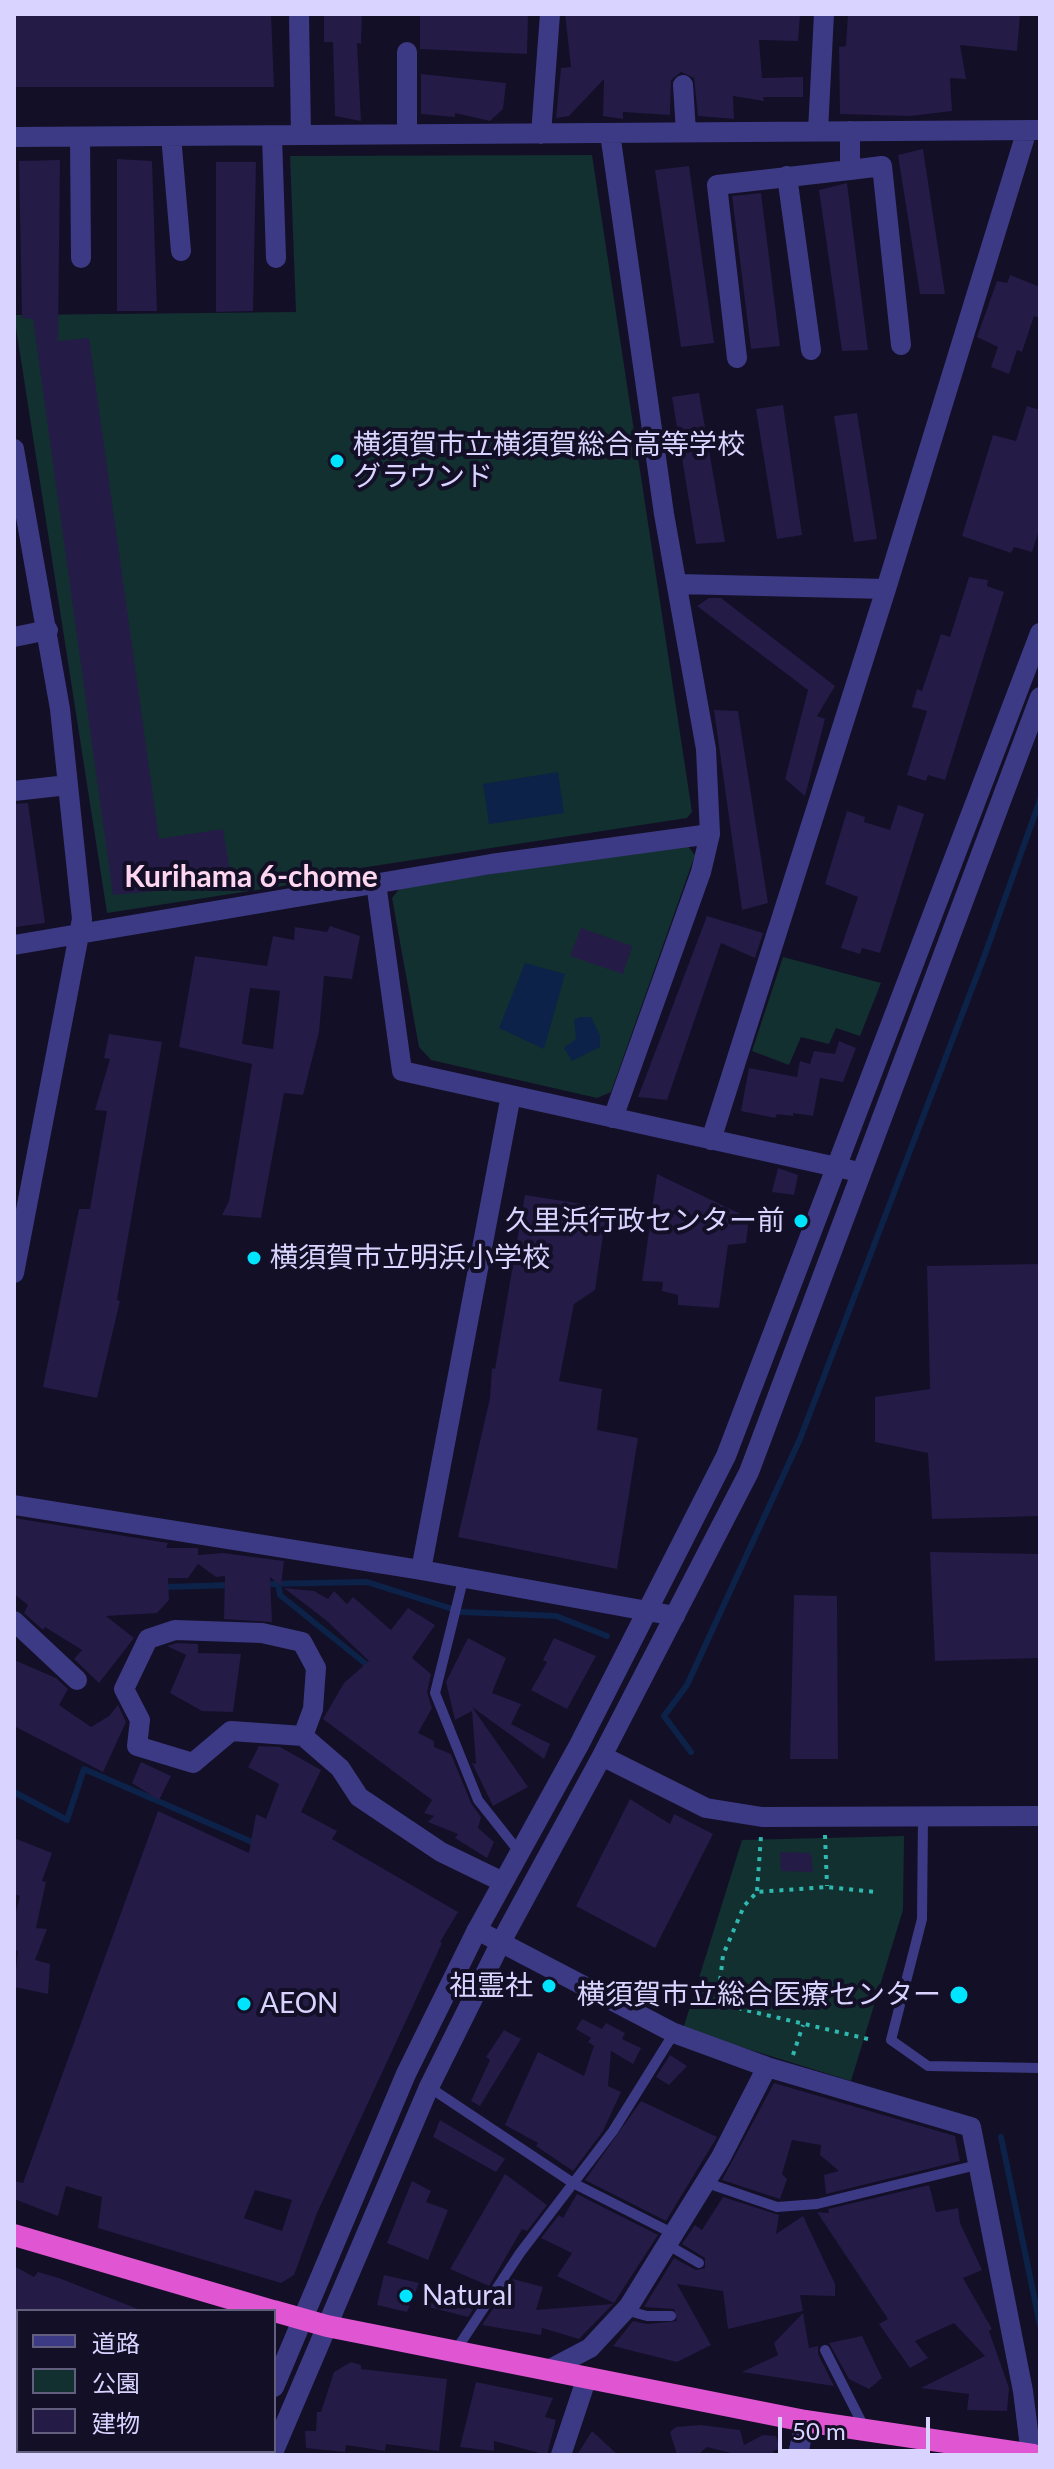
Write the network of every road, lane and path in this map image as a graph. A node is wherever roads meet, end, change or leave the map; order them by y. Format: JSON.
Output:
{"nodes":[{"id":1,"x":299,"y":14,"type":"edge"},
{"id":2,"x":550,"y":14,"type":"edge"},
{"id":3,"x":824,"y":14,"type":"edge"},
{"id":4,"x":407,"y":52,"type":"dead end"},
{"id":5,"x":683,"y":85,"type":"dead end"},
{"id":6,"x":1034,"y":130,"type":"edge"},
{"id":7,"x":818,"y":131,"type":"junction"},
{"id":8,"x":850,"y":131,"type":"junction"},
{"id":9,"x":686,"y":132,"type":"junction"},
{"id":10,"x":610,"y":133,"type":"junction"},
{"id":11,"x":407,"y":134,"type":"junction"},
{"id":12,"x":541,"y":134,"type":"junction"},
{"id":13,"x":301,"y":135,"type":"junction"},
{"id":14,"x":171,"y":136,"type":"junction"},
{"id":15,"x":272,"y":136,"type":"junction"},
{"id":16,"x":14,"y":137,"type":"edge"},
{"id":17,"x":80,"y":137,"type":"junction"},
{"id":18,"x":850,"y":170,"type":"junction"},
{"id":19,"x":787,"y":176,"type":"junction"},
{"id":20,"x":181,"y":251,"type":"dead end"},
{"id":21,"x":81,"y":258,"type":"dead end"},
{"id":22,"x":276,"y":258,"type":"dead end"},
{"id":23,"x":901,"y":345,"type":"dead end"},
{"id":24,"x":811,"y":350,"type":"dead end"},
{"id":25,"x":737,"y":358,"type":"dead end"},
{"id":26,"x":14,"y":449,"type":"edge"},
{"id":27,"x":678,"y":584,"type":"junction"},
{"id":28,"x":886,"y":589,"type":"junction"},
{"id":29,"x":48,"y":630,"type":"junction"},
{"id":30,"x":1040,"y":633,"type":"edge"},
{"id":31,"x":14,"y":637,"type":"edge"},
{"id":32,"x":1040,"y":697,"type":"edge"},
{"id":33,"x":68,"y":785,"type":"junction"},
{"id":34,"x":14,"y":791,"type":"edge"},
{"id":35,"x":710,"y":834,"type":"junction"},
{"id":36,"x":376,"y":883,"type":"junction"},
{"id":37,"x":78,"y":935,"type":"junction"},
{"id":38,"x":14,"y":945,"type":"edge"},
{"id":39,"x":511,"y":1095,"type":"junction"},
{"id":40,"x":613,"y":1118,"type":"junction"},
{"id":41,"x":711,"y":1140,"type":"junction"},
{"id":42,"x":837,"y":1168,"type":"junction"},
{"id":43,"x":859,"y":1172,"type":"junction"},
{"id":44,"x":14,"y":1273,"type":"edge"},
{"id":45,"x":14,"y":1505,"type":"edge"},
{"id":46,"x":421,"y":1570,"type":"junction"},
{"id":47,"x":463,"y":1580,"type":"junction"},
{"id":48,"x":648,"y":1611,"type":"junction"},
{"id":49,"x":675,"y":1616,"type":"junction"},
{"id":50,"x":14,"y":1621,"type":"edge"},
{"id":51,"x":77,"y":1680,"type":"dead end"},
{"id":52,"x":303,"y":1736,"type":"junction"},
{"id":53,"x":579,"y":1745,"type":"junction"},
{"id":54,"x":602,"y":1756,"type":"junction"},
{"id":55,"x":824,"y":1816,"type":"junction"},
{"id":56,"x":923,"y":1816,"type":"junction"},
{"id":57,"x":1040,"y":1816,"type":"edge"},
{"id":58,"x":762,"y":1817,"type":"junction"},
{"id":59,"x":520,"y":1853,"type":"junction"},
{"id":60,"x":503,"y":1882,"type":"junction"},
{"id":61,"x":827,"y":1887,"type":"junction"},
{"id":62,"x":757,"y":1892,"type":"junction"},
{"id":63,"x":876,"y":1892,"type":"dead end"},
{"id":64,"x":477,"y":1930,"type":"junction"},
{"id":65,"x":501,"y":1942,"type":"junction"},
{"id":66,"x":803,"y":2025,"type":"junction"},
{"id":67,"x":674,"y":2033,"type":"junction"},
{"id":68,"x":868,"y":2039,"type":"dead end"},
{"id":69,"x":1040,"y":2068,"type":"edge"},
{"id":70,"x":778,"y":2070,"type":"junction"},
{"id":71,"x":429,"y":2087,"type":"junction"},
{"id":72,"x":977,"y":2165,"type":"junction"},
{"id":73,"x":704,"y":2182,"type":"junction"},
{"id":74,"x":573,"y":2183,"type":"junction"},
{"id":75,"x":14,"y":2235,"type":"edge"},
{"id":76,"x":670,"y":2239,"type":"junction"},
{"id":77,"x":699,"y":2263,"type":"dead end"},
{"id":78,"x":267,"y":2309,"type":"edge"},
{"id":79,"x":625,"y":2310,"type":"junction"},
{"id":80,"x":276,"y":2312,"type":"edge"},
{"id":81,"x":671,"y":2316,"type":"dead end"},
{"id":82,"x":302,"y":2319,"type":"junction"},
{"id":83,"x":327,"y":2326,"type":"junction"},
{"id":84,"x":456,"y":2350,"type":"junction"},
{"id":85,"x":825,"y":2350,"type":"dead end"},
{"id":86,"x":550,"y":2369,"type":"junction"},
{"id":87,"x":587,"y":2377,"type":"junction"},
{"id":88,"x":276,"y":2382,"type":"edge"},
{"id":89,"x":805,"y":2421,"type":"junction"},
{"id":90,"x":865,"y":2430,"type":"junction"},
{"id":91,"x":276,"y":2446,"type":"edge"},
{"id":92,"x":561,"y":2455,"type":"edge"},
{"id":93,"x":798,"y":2455,"type":"edge"},
{"id":94,"x":1032,"y":2455,"type":"edge"}],
"edges":[{"from":1,"to":13,"type":"street"},
{"from":2,"to":12,"type":"street"},
{"from":3,"to":7,"type":"street"},
{"from":4,"to":11,"type":"street"},
{"from":5,"to":9,"type":"street"},
{"from":6,"to":8,"type":"street"},
{"from":6,"to":28,"type":"street"},
{"from":7,"to":8,"type":"street"},
{"from":7,"to":9,"type":"street"},
{"from":8,"to":18,"type":"street"},
{"from":9,"to":10,"type":"street"},
{"from":10,"to":12,"type":"street"},
{"from":10,"to":27,"type":"street"},
{"from":11,"to":12,"type":"street"},
{"from":11,"to":13,"type":"street"},
{"from":13,"to":15,"type":"street"},
{"from":14,"to":15,"type":"street"},
{"from":14,"to":17,"type":"street"},
{"from":14,"to":20,"type":"street"},
{"from":15,"to":22,"type":"street"},
{"from":16,"to":17,"type":"street"},
{"from":17,"to":21,"type":"street"},
{"from":18,"to":19,"type":"street"},
{"from":18,"to":23,"type":"street"},
{"from":19,"to":24,"type":"street"},
{"from":19,"to":25,"type":"street"},
{"from":26,"to":29,"type":"street"},
{"from":27,"to":28,"type":"street"},
{"from":27,"to":35,"type":"street"},
{"from":28,"to":41,"type":"street"},
{"from":29,"to":31,"type":"street"},
{"from":29,"to":33,"type":"street"},
{"from":30,"to":42,"type":"street"},
{"from":32,"to":43,"type":"street"},
{"from":33,"to":34,"type":"street"},
{"from":33,"to":37,"type":"street"},
{"from":35,"to":36,"type":"street"},
{"from":35,"to":40,"type":"street"},
{"from":36,"to":37,"type":"street"},
{"from":36,"to":39,"type":"street"},
{"from":37,"to":38,"type":"street"},
{"from":37,"to":44,"type":"street"},
{"from":39,"to":40,"type":"street"},
{"from":39,"to":46,"type":"street"},
{"from":40,"to":41,"type":"street"},
{"from":41,"to":42,"type":"street"},
{"from":42,"to":43,"type":"street"},
{"from":42,"to":48,"type":"street"},
{"from":43,"to":49,"type":"street"},
{"from":45,"to":46,"type":"street"},
{"from":46,"to":47,"type":"street"},
{"from":47,"to":48,"type":"street"},
{"from":47,"to":59,"type":"lane"},
{"from":48,"to":49,"type":"street"},
{"from":48,"to":53,"type":"street"},
{"from":49,"to":54,"type":"street"},
{"from":50,"to":51,"type":"street"},
{"from":52,"to":52,"type":"street"},
{"from":52,"to":60,"type":"street"},
{"from":53,"to":54,"type":"street"},
{"from":53,"to":59,"type":"street"},
{"from":54,"to":58,"type":"street"},
{"from":54,"to":65,"type":"street"},
{"from":55,"to":56,"type":"street"},
{"from":55,"to":58,"type":"street"},
{"from":55,"to":61,"type":"path"},
{"from":56,"to":57,"type":"street"},
{"from":56,"to":69,"type":"lane"},
{"from":58,"to":62,"type":"path"},
{"from":59,"to":60,"type":"street"},
{"from":60,"to":64,"type":"street"},
{"from":61,"to":62,"type":"path"},
{"from":61,"to":63,"type":"path"},
{"from":62,"to":66,"type":"path"},
{"from":64,"to":65,"type":"street"},
{"from":64,"to":82,"type":"street"},
{"from":65,"to":67,"type":"street"},
{"from":65,"to":71,"type":"street"},
{"from":66,"to":68,"type":"path"},
{"from":66,"to":70,"type":"path"},
{"from":67,"to":70,"type":"street"},
{"from":67,"to":74,"type":"lane"},
{"from":70,"to":72,"type":"street"},
{"from":70,"to":73,"type":"street"},
{"from":71,"to":74,"type":"lane"},
{"from":71,"to":83,"type":"street"},
{"from":72,"to":73,"type":"lane"},
{"from":72,"to":94,"type":"street"},
{"from":73,"to":76,"type":"street"},
{"from":74,"to":76,"type":"lane"},
{"from":74,"to":84,"type":"lane"},
{"from":75,"to":78,"type":"highway"},
{"from":76,"to":77,"type":"lane"},
{"from":76,"to":79,"type":"street"},
{"from":79,"to":81,"type":"lane"},
{"from":79,"to":86,"type":"street"},
{"from":80,"to":82,"type":"highway"},
{"from":82,"to":83,"type":"highway"},
{"from":82,"to":88,"type":"street"},
{"from":83,"to":84,"type":"highway"},
{"from":83,"to":91,"type":"street"},
{"from":84,"to":86,"type":"highway"},
{"from":85,"to":90,"type":"lane"},
{"from":86,"to":87,"type":"highway"},
{"from":87,"to":89,"type":"highway"},
{"from":87,"to":92,"type":"street"},
{"from":89,"to":90,"type":"highway"},
{"from":89,"to":93,"type":"street"},
{"from":90,"to":94,"type":"highway"}]}
